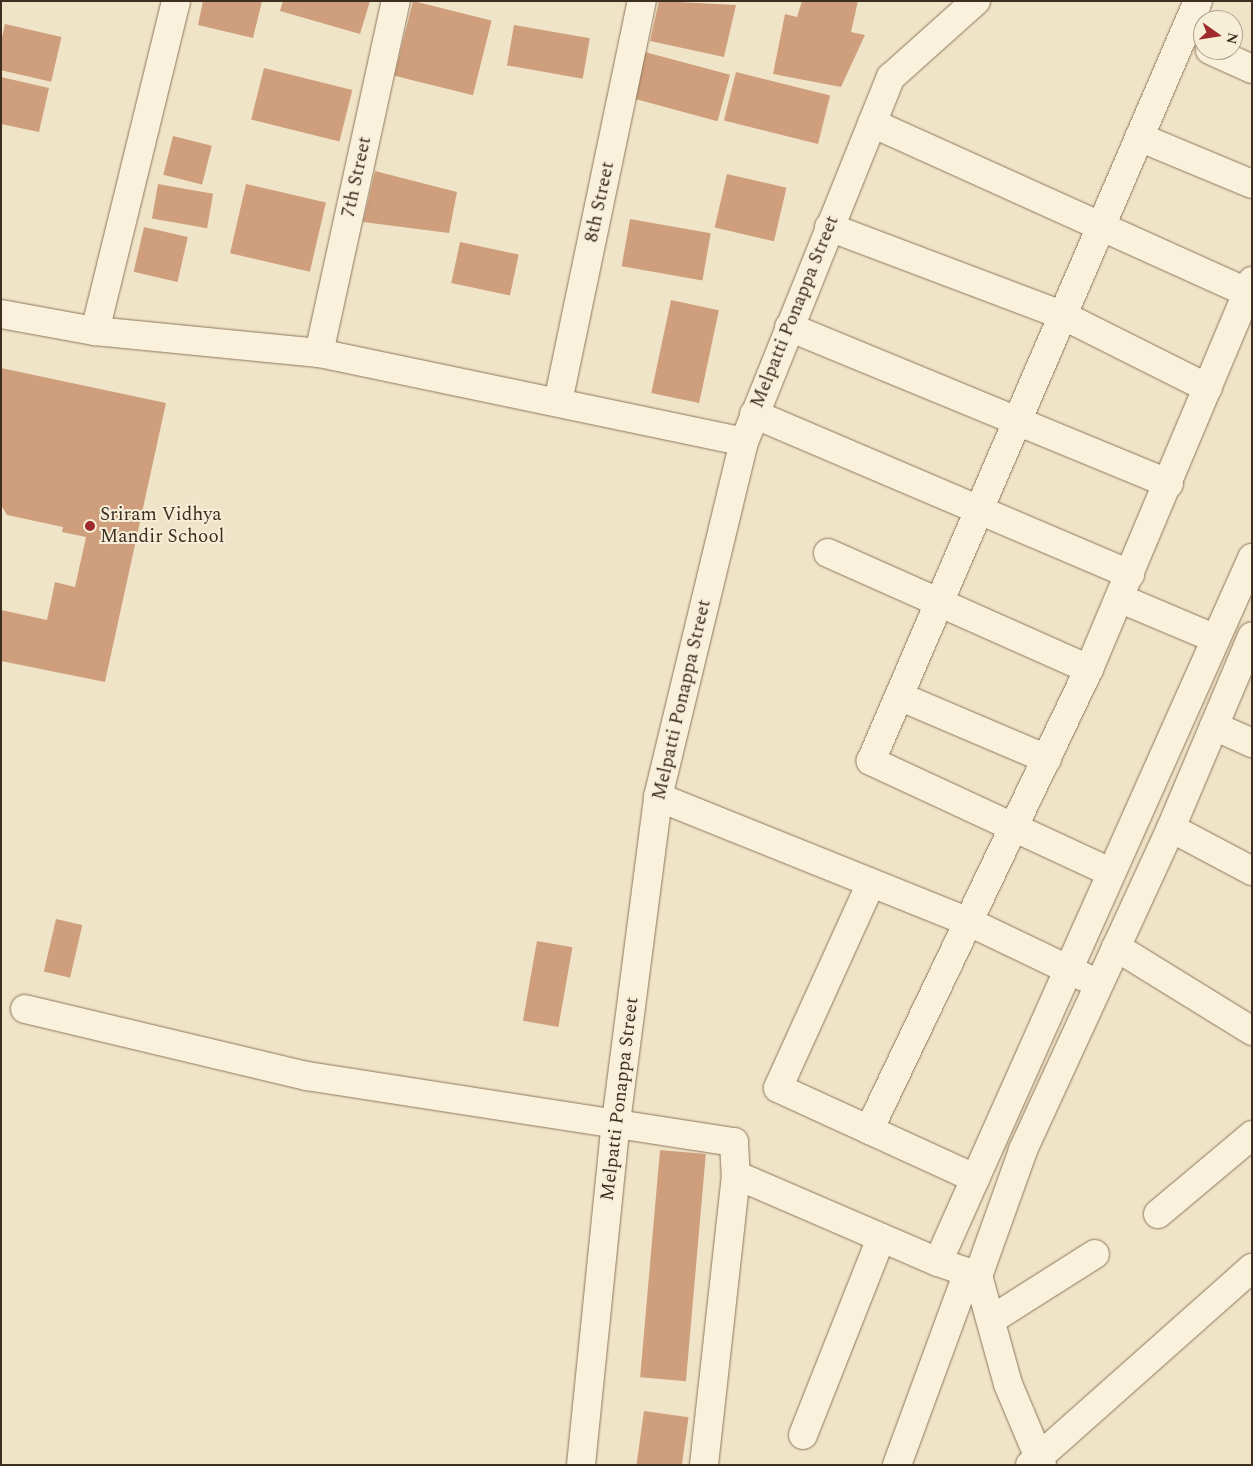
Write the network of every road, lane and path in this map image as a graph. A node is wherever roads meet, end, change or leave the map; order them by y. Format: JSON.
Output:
{"nodes":[{"id":1,"x":176,"y":1,"type":"edge"},
{"id":2,"x":396,"y":1,"type":"edge"},
{"id":3,"x":642,"y":1,"type":"edge"},
{"id":4,"x":976,"y":1,"type":"edge"},
{"id":5,"x":1198,"y":1,"type":"edge"},
{"id":6,"x":1192,"y":42,"type":"edge"},
{"id":7,"x":1232,"y":60,"type":"edge"},
{"id":8,"x":1252,"y":69,"type":"edge"},
{"id":9,"x":872,"y":123,"type":"junction"},
{"id":10,"x":1139,"y":137,"type":"junction"},
{"id":11,"x":1252,"y":184,"type":"edge"},
{"id":12,"x":829,"y":227,"type":"junction"},
{"id":13,"x":1102,"y":227,"type":"junction"},
{"id":14,"x":1249,"y":286,"type":"edge"},
{"id":15,"x":1,"y":314,"type":"edge"},
{"id":16,"x":1062,"y":315,"type":"junction"},
{"id":17,"x":789,"y":327,"type":"junction"},
{"id":18,"x":95,"y":331,"type":"junction"},
{"id":19,"x":319,"y":353,"type":"junction"},
{"id":20,"x":1208,"y":388,"type":"junction"},
{"id":21,"x":558,"y":402,"type":"junction"},
{"id":22,"x":754,"y":414,"type":"junction"},
{"id":23,"x":1016,"y":421,"type":"junction"},
{"id":24,"x":744,"y":442,"type":"junction"},
{"id":25,"x":1168,"y":484,"type":"junction"},
{"id":26,"x":978,"y":509,"type":"junction"},
{"id":27,"x":828,"y":553,"type":"dead end"},
{"id":28,"x":1252,"y":558,"type":"edge"},
{"id":29,"x":1130,"y":574,"type":"junction"},
{"id":30,"x":1119,"y":598,"type":"junction"},
{"id":31,"x":939,"y":602,"type":"junction"},
{"id":32,"x":1252,"y":636,"type":"edge"},
{"id":33,"x":1216,"y":639,"type":"junction"},
{"id":34,"x":1088,"y":669,"type":"junction"},
{"id":35,"x":899,"y":696,"type":"junction"},
{"id":36,"x":1214,"y":726,"type":"junction"},
{"id":37,"x":1252,"y":743,"type":"edge"},
{"id":38,"x":1047,"y":758,"type":"junction"},
{"id":39,"x":658,"y":797,"type":"junction"},
{"id":40,"x":1016,"y":828,"type":"junction"},
{"id":41,"x":1171,"y":828,"type":"junction"},
{"id":42,"x":1252,"y":871,"type":"edge"},
{"id":43,"x":1110,"y":872,"type":"junction"},
{"id":44,"x":871,"y":883,"type":"junction"},
{"id":45,"x":967,"y":921,"type":"junction"},
{"id":46,"x":1116,"y":947,"type":"junction"},
{"id":47,"x":1067,"y":970,"type":"junction"},
{"id":48,"x":1099,"y":984,"type":"junction"},
{"id":49,"x":25,"y":1009,"type":"dead end"},
{"id":50,"x":1252,"y":1031,"type":"edge"},
{"id":51,"x":616,"y":1122,"type":"junction"},
{"id":52,"x":869,"y":1130,"type":"junction"},
{"id":53,"x":1252,"y":1136,"type":"edge"},
{"id":54,"x":736,"y":1176,"type":"junction"},
{"id":55,"x":975,"y":1178,"type":"junction"},
{"id":56,"x":1158,"y":1214,"type":"dead end"},
{"id":57,"x":881,"y":1238,"type":"junction"},
{"id":58,"x":1095,"y":1254,"type":"dead end"},
{"id":59,"x":938,"y":1262,"type":"junction"},
{"id":60,"x":1252,"y":1268,"type":"edge"},
{"id":61,"x":973,"y":1274,"type":"junction"},
{"id":62,"x":991,"y":1320,"type":"junction"},
{"id":63,"x":803,"y":1435,"type":"dead end"},
{"id":64,"x":1037,"y":1463,"type":"edge"},
{"id":65,"x":581,"y":1465,"type":"edge"},
{"id":66,"x":704,"y":1465,"type":"edge"},
{"id":67,"x":897,"y":1465,"type":"edge"}],
"edges":[{"from":1,"to":18,"type":"street"},
{"from":2,"to":19,"type":"street","name":"7th Street"},
{"from":3,"to":21,"type":"street","name":"8th Street"},
{"from":4,"to":9,"type":"street","name":"Melpatti Ponappa Street"},
{"from":5,"to":6,"type":"street"},
{"from":6,"to":10,"type":"street"},
{"from":7,"to":8,"type":"street"},
{"from":9,"to":12,"type":"street","name":"Melpatti Ponappa Street"},
{"from":9,"to":13,"type":"street"},
{"from":10,"to":11,"type":"street"},
{"from":10,"to":13,"type":"street"},
{"from":12,"to":16,"type":"street"},
{"from":12,"to":17,"type":"street","name":"Melpatti Ponappa Street"},
{"from":13,"to":14,"type":"street"},
{"from":13,"to":16,"type":"street"},
{"from":14,"to":20,"type":"street"},
{"from":15,"to":18,"type":"street"},
{"from":16,"to":20,"type":"street"},
{"from":16,"to":23,"type":"street"},
{"from":17,"to":22,"type":"street","name":"Melpatti Ponappa Street"},
{"from":17,"to":23,"type":"street"},
{"from":18,"to":19,"type":"street"},
{"from":19,"to":21,"type":"street"},
{"from":20,"to":25,"type":"street"},
{"from":21,"to":24,"type":"street"},
{"from":22,"to":24,"type":"street","name":"Melpatti Ponappa Street"},
{"from":22,"to":26,"type":"street"},
{"from":23,"to":25,"type":"street"},
{"from":23,"to":26,"type":"street"},
{"from":24,"to":39,"type":"street","name":"Melpatti Ponappa Street"},
{"from":25,"to":29,"type":"street"},
{"from":26,"to":29,"type":"street"},
{"from":26,"to":31,"type":"street"},
{"from":27,"to":31,"type":"street"},
{"from":28,"to":33,"type":"street"},
{"from":29,"to":30,"type":"street"},
{"from":30,"to":33,"type":"street"},
{"from":30,"to":34,"type":"street"},
{"from":31,"to":34,"type":"street"},
{"from":31,"to":35,"type":"street"},
{"from":32,"to":36,"type":"street"},
{"from":33,"to":43,"type":"street"},
{"from":34,"to":38,"type":"street"},
{"from":35,"to":38,"type":"street"},
{"from":35,"to":40,"type":"street"},
{"from":36,"to":37,"type":"street"},
{"from":36,"to":41,"type":"street"},
{"from":38,"to":40,"type":"street"},
{"from":39,"to":44,"type":"street"},
{"from":39,"to":51,"type":"street","name":"Melpatti Ponappa Street"},
{"from":40,"to":43,"type":"street"},
{"from":40,"to":45,"type":"street"},
{"from":41,"to":42,"type":"street"},
{"from":41,"to":46,"type":"street"},
{"from":43,"to":47,"type":"street"},
{"from":44,"to":45,"type":"street"},
{"from":44,"to":52,"type":"street"},
{"from":45,"to":47,"type":"street"},
{"from":45,"to":52,"type":"street"},
{"from":46,"to":48,"type":"street"},
{"from":46,"to":50,"type":"street"},
{"from":47,"to":48,"type":"street"},
{"from":47,"to":55,"type":"street"},
{"from":48,"to":61,"type":"street"},
{"from":49,"to":51,"type":"street"},
{"from":51,"to":54,"type":"street"},
{"from":51,"to":65,"type":"street","name":"Melpatti Ponappa Street"},
{"from":52,"to":55,"type":"street"},
{"from":53,"to":56,"type":"street"},
{"from":54,"to":57,"type":"street"},
{"from":54,"to":66,"type":"street"},
{"from":55,"to":59,"type":"street"},
{"from":57,"to":59,"type":"street"},
{"from":57,"to":63,"type":"street"},
{"from":58,"to":62,"type":"street"},
{"from":59,"to":61,"type":"street"},
{"from":60,"to":64,"type":"street"},
{"from":61,"to":62,"type":"street"},
{"from":61,"to":67,"type":"street"},
{"from":62,"to":64,"type":"street"}]}
